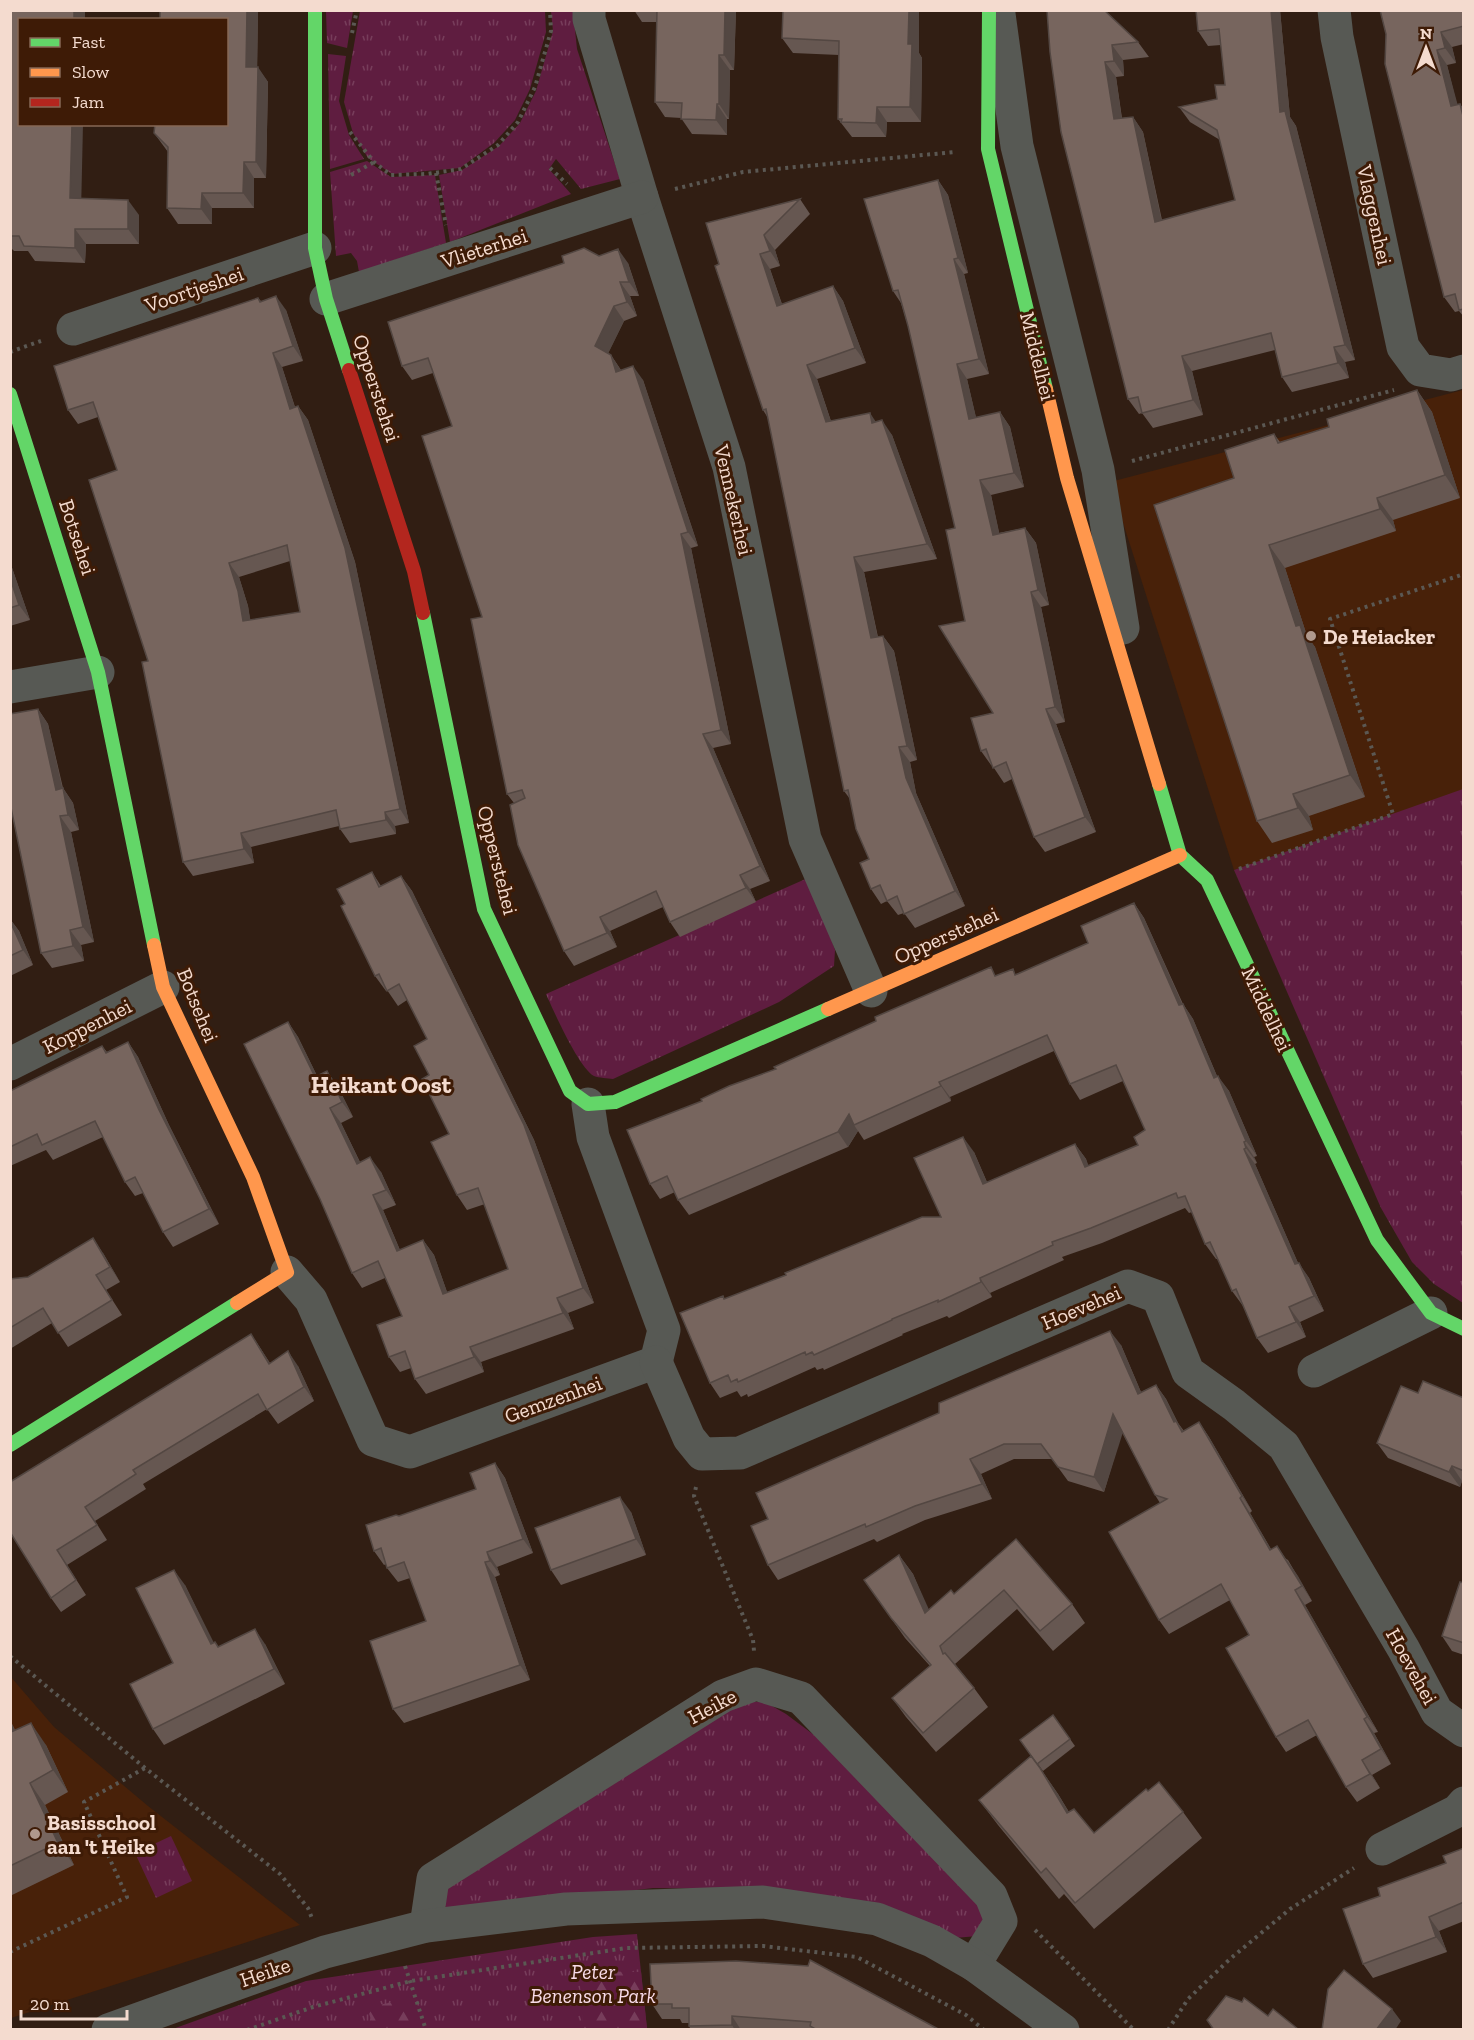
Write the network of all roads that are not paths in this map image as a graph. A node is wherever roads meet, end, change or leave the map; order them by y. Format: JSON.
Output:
{"nodes":[{"id":1,"x":315,"y":10,"type":"edge"},
{"id":2,"x":589,"y":10,"type":"edge"},
{"id":3,"x":989,"y":10,"type":"edge"},
{"id":4,"x":999,"y":10,"type":"edge"},
{"id":5,"x":1334,"y":10,"type":"edge"},
{"id":6,"x":642,"y":197,"type":"junction"},
{"id":7,"x":315,"y":248,"type":"junction"},
{"id":8,"x":326,"y":299,"type":"junction"},
{"id":9,"x":73,"y":329,"type":"dead end"},
{"id":10,"x":1464,"y":371,"type":"edge"},
{"id":11,"x":10,"y":394,"type":"edge"},
{"id":12,"x":98,"y":672,"type":"junction"},
{"id":13,"x":10,"y":687,"type":"edge"},
{"id":14,"x":1134,"y":695,"type":"junction"},
{"id":15,"x":1180,"y":855,"type":"junction"},
{"id":16,"x":163,"y":987,"type":"junction"},
{"id":17,"x":871,"y":991,"type":"junction"},
{"id":18,"x":10,"y":1064,"type":"edge"},
{"id":19,"x":588,"y":1104,"type":"junction"},
{"id":20,"x":286,"y":1272,"type":"junction"},
{"id":21,"x":1431,"y":1313,"type":"junction"},
{"id":22,"x":1464,"y":1329,"type":"edge"},
{"id":23,"x":656,"y":1362,"type":"junction"},
{"id":24,"x":1314,"y":1371,"type":"dead end"},
{"id":25,"x":10,"y":1445,"type":"edge"},
{"id":26,"x":1464,"y":1731,"type":"edge"},
{"id":27,"x":1464,"y":1803,"type":"edge"},
{"id":28,"x":1382,"y":1849,"type":"road end"},
{"id":29,"x":426,"y":1926,"type":"junction"},
{"id":30,"x":974,"y":1965,"type":"junction"},
{"id":31,"x":108,"y":2030,"type":"edge"},
{"id":32,"x":1063,"y":2030,"type":"edge"}],
"edges":[{"from":1,"to":7,"type":"street","name":"Opperstehei"},
{"from":2,"to":6,"type":"street","name":"Vennekerhei"},
{"from":3,"to":14,"type":"street","name":"Middelhei"},
{"from":4,"to":14,"type":"street","name":"Middelhei"},
{"from":5,"to":10,"type":"street","name":"Vlaggenhei"},
{"from":6,"to":8,"type":"street","name":"Vlieterhei"},
{"from":6,"to":17,"type":"street","name":"Vennekerhei"},
{"from":7,"to":8,"type":"street","name":"Opperstehei"},
{"from":7,"to":9,"type":"street","name":"Voortjeshei"},
{"from":8,"to":19,"type":"street","name":"Opperstehei"},
{"from":11,"to":12,"type":"street","name":"Botsehei"},
{"from":12,"to":13,"type":"street"},
{"from":12,"to":16,"type":"street","name":"Botsehei"},
{"from":14,"to":15,"type":"street","name":"Middelhei"},
{"from":15,"to":17,"type":"street","name":"Opperstehei"},
{"from":15,"to":21,"type":"street","name":"Middelhei"},
{"from":16,"to":18,"type":"street","name":"Koppenhei"},
{"from":16,"to":20,"type":"street","name":"Botsehei"},
{"from":17,"to":19,"type":"street","name":"Opperstehei"},
{"from":19,"to":23,"type":"street"},
{"from":20,"to":23,"type":"street","name":"Gemzenhei"},
{"from":20,"to":25,"type":"street"},
{"from":21,"to":22,"type":"street","name":"Middelhei"},
{"from":21,"to":24,"type":"street"},
{"from":23,"to":26,"type":"street","name":"Hoevehei"},
{"from":27,"to":28,"type":"street"},
{"from":29,"to":30,"type":"street","name":"Heike"},
{"from":29,"to":30,"type":"street","name":"Heike"},
{"from":29,"to":31,"type":"street","name":"Heike"},
{"from":30,"to":32,"type":"street","name":"Heike"}]}
